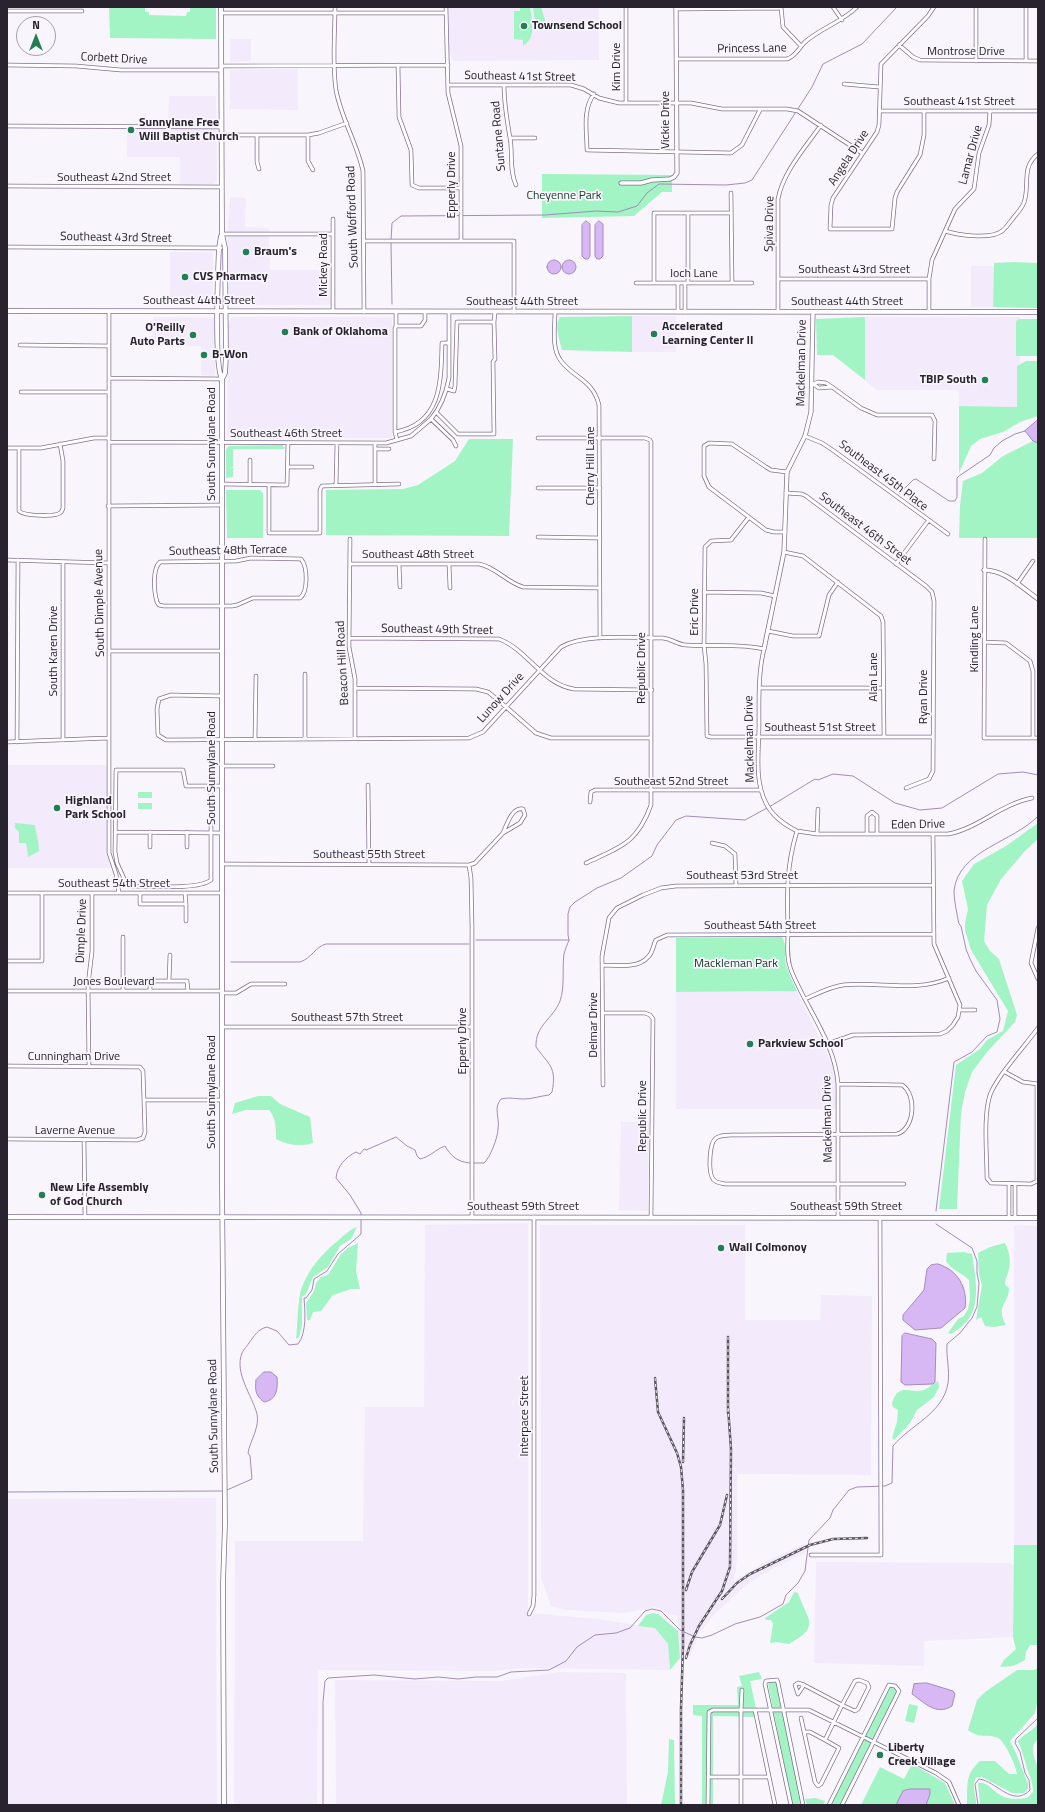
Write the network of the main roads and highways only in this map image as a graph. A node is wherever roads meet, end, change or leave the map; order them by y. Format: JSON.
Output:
{"nodes":[{"id":1,"x":221,"y":7,"type":"edge"},
{"id":2,"x":222,"y":234,"type":"junction"},
{"id":3,"x":7,"y":311,"type":"edge"},
{"id":4,"x":218,"y":312,"type":"junction"},
{"id":5,"x":226,"y":312,"type":"junction"},
{"id":6,"x":1038,"y":312,"type":"edge"},
{"id":7,"x":222,"y":379,"type":"junction"},
{"id":8,"x":7,"y":1217,"type":"edge"},
{"id":9,"x":222,"y":1218,"type":"junction"},
{"id":10,"x":1038,"y":1218,"type":"edge"},
{"id":11,"x":224,"y":1805,"type":"edge"}],
"edges":[{"from":1,"to":2,"type":"main road","name":"South Sunnylane Road"},
{"from":2,"to":4,"type":"main road","name":"South Sunnylane Road"},
{"from":2,"to":5,"type":"main road","name":"South Sunnylane Road"},
{"from":3,"to":4,"type":"main road","name":"Southeast 44th Street"},
{"from":4,"to":5,"type":"main road","name":"Southeast 44th Street"},
{"from":4,"to":7,"type":"main road","name":"South Sunnylane Road"},
{"from":5,"to":6,"type":"main road","name":"Southeast 44th Street"},
{"from":5,"to":7,"type":"main road","name":"South Sunnylane Road"},
{"from":7,"to":9,"type":"main road","name":"South Sunnylane Road"},
{"from":8,"to":9,"type":"main road","name":"Southeast 59th Street"},
{"from":9,"to":10,"type":"main road","name":"Southeast 59th Street"},
{"from":9,"to":11,"type":"main road","name":"South Sunnylane Road"}]}
